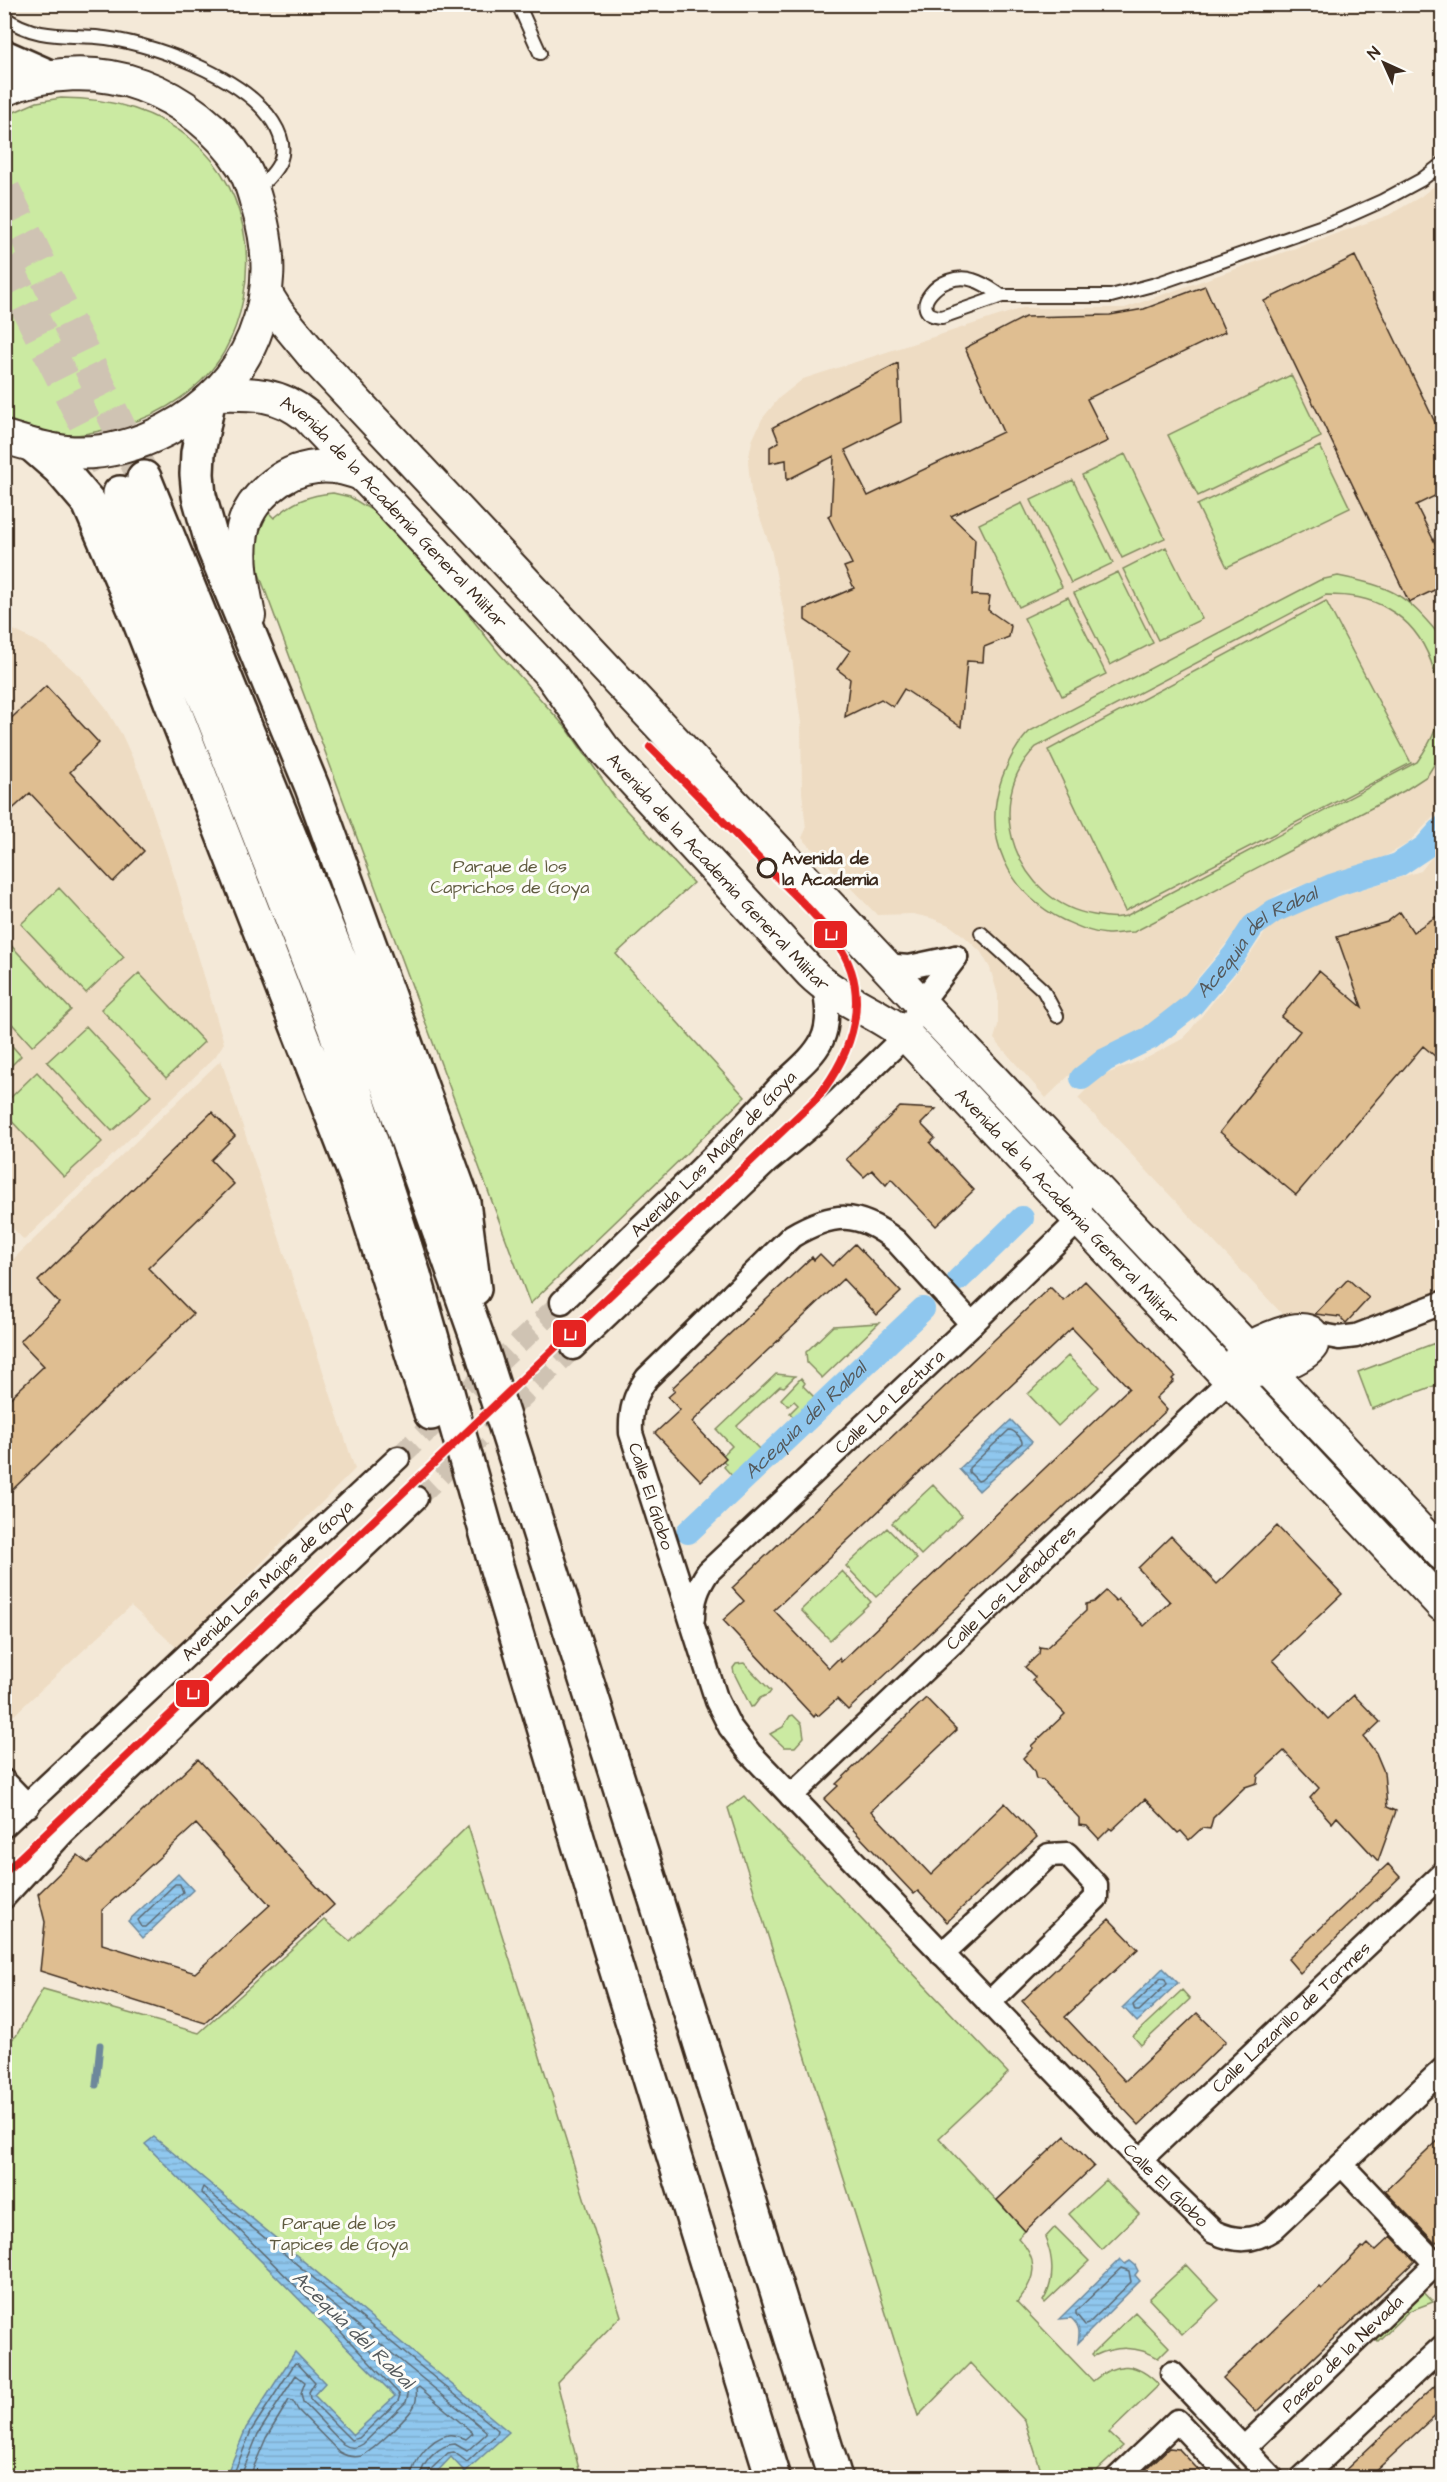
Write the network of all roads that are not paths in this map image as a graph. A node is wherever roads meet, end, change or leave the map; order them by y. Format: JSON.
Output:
{"nodes":[{"id":1,"x":518,"y":4,"type":"edge"},
{"id":2,"x":4,"y":17,"type":"edge"},
{"id":3,"x":540,"y":53,"type":"dead end"},
{"id":4,"x":4,"y":57,"type":"edge"},
{"id":5,"x":47,"y":76,"type":"junction"},
{"id":6,"x":4,"y":90,"type":"edge"},
{"id":7,"x":1443,"y":164,"type":"edge"},
{"id":8,"x":254,"y":192,"type":"junction"},
{"id":9,"x":266,"y":294,"type":"junction"},
{"id":10,"x":1002,"y":297,"type":"junction"},
{"id":11,"x":213,"y":398,"type":"junction"},
{"id":12,"x":20,"y":442,"type":"edge"},
{"id":13,"x":361,"y":474,"type":"junction"},
{"id":14,"x":253,"y":644,"type":"junction"},
{"id":15,"x":981,"y":933,"type":"dead end"},
{"id":16,"x":883,"y":965,"type":"junction"},
{"id":17,"x":824,"y":986,"type":"junction"},
{"id":18,"x":920,"y":1004,"type":"junction"},
{"id":19,"x":1057,"y":1016,"type":"dead end"},
{"id":20,"x":906,"y":1035,"type":"junction"},
{"id":21,"x":1086,"y":1176,"type":"junction"},
{"id":22,"x":1079,"y":1220,"type":"junction"},
{"id":23,"x":562,"y":1302,"type":"tunnel mouth"},
{"id":24,"x":1443,"y":1303,"type":"edge"},
{"id":25,"x":972,"y":1324,"type":"junction"},
{"id":26,"x":1311,"y":1334,"type":"joint"},
{"id":27,"x":573,"y":1348,"type":"tunnel mouth"},
{"id":28,"x":482,"y":1351,"type":"junction"},
{"id":29,"x":1246,"y":1365,"type":"junction"},
{"id":30,"x":398,"y":1458,"type":"tunnel mouth"},
{"id":31,"x":416,"y":1498,"type":"tunnel mouth"},
{"id":32,"x":1443,"y":1554,"type":"edge"},
{"id":33,"x":496,"y":1566,"type":"junction"},
{"id":34,"x":1443,"y":1605,"type":"edge"},
{"id":35,"x":693,"y":1625,"type":"junction"},
{"id":36,"x":4,"y":1781,"type":"edge"},
{"id":37,"x":791,"y":1796,"type":"junction"},
{"id":38,"x":28,"y":1806,"type":"junction"},
{"id":39,"x":4,"y":1826,"type":"edge"},
{"id":40,"x":1443,"y":1874,"type":"edge"},
{"id":41,"x":4,"y":1897,"type":"edge"},
{"id":42,"x":942,"y":1954,"type":"junction"},
{"id":43,"x":988,"y":2003,"type":"junction"},
{"id":44,"x":1443,"y":2070,"type":"edge"},
{"id":45,"x":1140,"y":2160,"type":"junction"},
{"id":46,"x":1342,"y":2165,"type":"junction"},
{"id":47,"x":1439,"y":2261,"type":"edge"},
{"id":48,"x":1443,"y":2347,"type":"edge"},
{"id":49,"x":1443,"y":2363,"type":"edge"},
{"id":50,"x":1172,"y":2373,"type":"dead end"},
{"id":51,"x":1244,"y":2448,"type":"junction"},
{"id":52,"x":773,"y":2478,"type":"edge"},
{"id":53,"x":835,"y":2478,"type":"edge"},
{"id":54,"x":1117,"y":2478,"type":"edge"},
{"id":55,"x":1231,"y":2478,"type":"edge"},
{"id":56,"x":1272,"y":2478,"type":"edge"},
{"id":57,"x":1302,"y":2478,"type":"edge"},
{"id":58,"x":1320,"y":2478,"type":"edge"}],
"edges":[{"from":1,"to":3,"type":"lane"},
{"from":2,"to":8,"type":"lane"},
{"from":4,"to":5,"type":"highway"},
{"from":5,"to":6,"type":"main road"},
{"from":5,"to":8,"type":"main road"},
{"from":7,"to":10,"type":"lane"},
{"from":8,"to":9,"type":"main road"},
{"from":9,"to":11,"type":"main road"},
{"from":9,"to":16,"type":"main road","name":"Avenida de la Academia General Militar"},
{"from":10,"to":10,"type":"lane"},
{"from":11,"to":12,"type":"main road"},
{"from":11,"to":13,"type":"main road","name":"Avenida de la Academia General Militar"},
{"from":11,"to":14,"type":"highway"},
{"from":12,"to":33,"type":"highway"},
{"from":13,"to":14,"type":"main road"},
{"from":13,"to":17,"type":"main road","name":"Avenida de la Academia General Militar"},
{"from":14,"to":28,"type":"highway"},
{"from":15,"to":19,"type":"lane"},
{"from":16,"to":18,"type":"main road","name":"Avenida de la Academia General Militar"},
{"from":16,"to":18,"type":"street"},
{"from":17,"to":20,"type":"main road","name":"Avenida de la Academia General Militar"},
{"from":17,"to":23,"type":"street","name":"Avenida Las Majas de Goya"},
{"from":18,"to":20,"type":"street"},
{"from":18,"to":21,"type":"main road","name":"Avenida de la Academia General Militar"},
{"from":20,"to":22,"type":"main road","name":"Avenida de la Academia General Militar"},
{"from":20,"to":27,"type":"street"},
{"from":21,"to":22,"type":"street"},
{"from":21,"to":29,"type":"main road","name":"Avenida de la Academia General Militar"},
{"from":22,"to":25,"type":"street","name":"Calle La Lectura"},
{"from":22,"to":29,"type":"main road","name":"Avenida de la Academia General Militar"},
{"from":24,"to":26,"type":"street"},
{"from":25,"to":35,"type":"street","name":"Calle La Lectura"},
{"from":25,"to":35,"type":"street","name":"Calle El Globo"},
{"from":26,"to":29,"type":"main road"},
{"from":28,"to":33,"type":"highway"},
{"from":28,"to":53,"type":"highway"},
{"from":29,"to":32,"type":"main road","name":"Avenida de la Academia General Militar"},
{"from":29,"to":34,"type":"main road","name":"Avenida de la Academia General Militar"},
{"from":29,"to":37,"type":"street","name":"Calle Los Leñadores"},
{"from":30,"to":38,"type":"street","name":"Avenida Las Majas de Goya"},
{"from":31,"to":41,"type":"street"},
{"from":33,"to":52,"type":"highway"},
{"from":35,"to":37,"type":"street","name":"Calle El Globo"},
{"from":36,"to":38,"type":"street"},
{"from":37,"to":42,"type":"street","name":"Calle El Globo"},
{"from":38,"to":39,"type":"street","name":"Avenida Las Majas de Goya"},
{"from":40,"to":45,"type":"street","name":"Calle Lazarillo de Tormes"},
{"from":42,"to":43,"type":"street","name":"Calle El Globo"},
{"from":42,"to":43,"type":"street"},
{"from":43,"to":45,"type":"street","name":"Calle El Globo"},
{"from":44,"to":46,"type":"street","name":"Calle El Globo"},
{"from":45,"to":46,"type":"street","name":"Calle El Globo"},
{"from":46,"to":47,"type":"street"},
{"from":47,"to":51,"type":"street","name":"Paseo de la Nevada"},
{"from":48,"to":57,"type":"street"},
{"from":49,"to":58,"type":"street"},
{"from":50,"to":51,"type":"street"},
{"from":51,"to":56,"type":"street"},
{"from":54,"to":55,"type":"street"}]}
